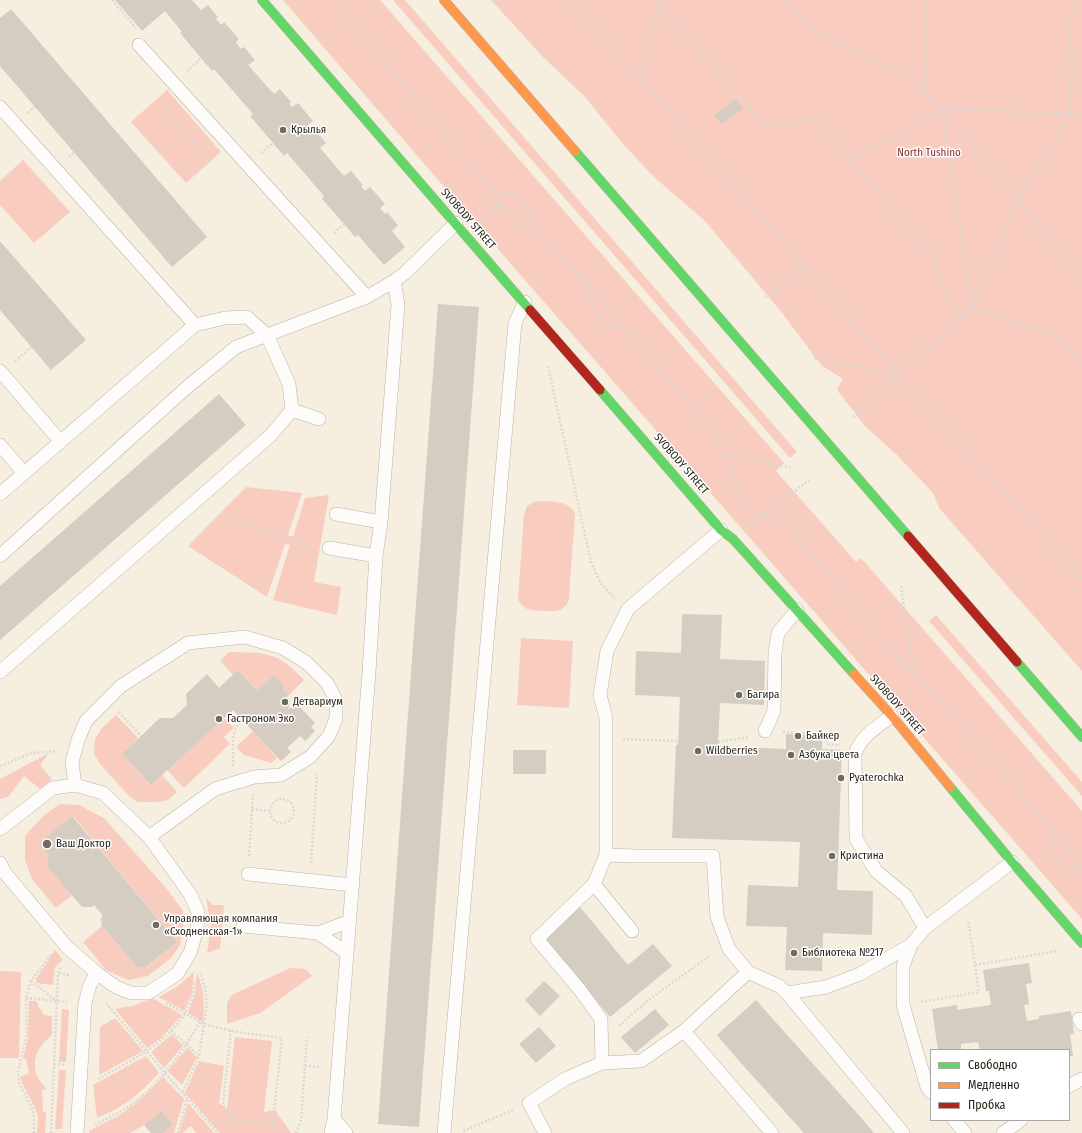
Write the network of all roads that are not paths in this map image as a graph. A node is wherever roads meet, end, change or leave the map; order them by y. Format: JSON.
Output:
{"nodes":[{"id":1,"x":262,"y":0,"type":"edge"},
{"id":2,"x":444,"y":0,"type":"edge"},
{"id":3,"x":139,"y":45,"type":"road end"},
{"id":4,"x":0,"y":107,"type":"edge"},
{"id":5,"x":456,"y":223,"type":"junction"},
{"id":6,"x":394,"y":281,"type":"junction"},
{"id":7,"x":367,"y":297,"type":"junction"},
{"id":8,"x":525,"y":302,"type":"junction"},
{"id":9,"x":195,"y":325,"type":"junction"},
{"id":10,"x":267,"y":336,"type":"junction"},
{"id":11,"x":0,"y":371,"type":"edge"},
{"id":12,"x":292,"y":410,"type":"junction"},
{"id":13,"x":319,"y":419,"type":"dead end"},
{"id":14,"x":60,"y":441,"type":"junction"},
{"id":15,"x":0,"y":445,"type":"edge"},
{"id":16,"x":24,"y":473,"type":"junction"},
{"id":17,"x":0,"y":494,"type":"edge"},
{"id":18,"x":336,"y":514,"type":"dead end"},
{"id":19,"x":381,"y":522,"type":"junction"},
{"id":20,"x":721,"y":530,"type":"junction"},
{"id":21,"x":324,"y":547,"type":"road end"},
{"id":22,"x":0,"y":556,"type":"edge"},
{"id":23,"x":376,"y":556,"type":"junction"},
{"id":24,"x":797,"y":610,"type":"junction"},
{"id":25,"x":0,"y":672,"type":"edge"},
{"id":26,"x":892,"y":716,"type":"junction"},
{"id":27,"x":765,"y":731,"type":"road end"},
{"id":28,"x":1082,"y":737,"type":"edge"},
{"id":29,"x":75,"y":785,"type":"junction"},
{"id":30,"x":0,"y":829,"type":"edge"},
{"id":31,"x":149,"y":837,"type":"junction"},
{"id":32,"x":606,"y":855,"type":"junction"},
{"id":33,"x":1012,"y":862,"type":"junction"},
{"id":34,"x":0,"y":863,"type":"edge"},
{"id":35,"x":248,"y":874,"type":"road end"},
{"id":36,"x":594,"y":884,"type":"junction"},
{"id":37,"x":352,"y":885,"type":"junction"},
{"id":38,"x":350,"y":921,"type":"junction"},
{"id":39,"x":243,"y":926,"type":"dead end"},
{"id":40,"x":925,"y":928,"type":"junction"},
{"id":41,"x":632,"y":931,"type":"dead end"},
{"id":42,"x":318,"y":933,"type":"junction"},
{"id":43,"x":1082,"y":943,"type":"edge"},
{"id":44,"x":911,"y":945,"type":"junction"},
{"id":45,"x":347,"y":953,"type":"junction"},
{"id":46,"x":748,"y":972,"type":"junction"},
{"id":47,"x":98,"y":974,"type":"junction"},
{"id":48,"x":787,"y":993,"type":"junction"},
{"id":49,"x":684,"y":1031,"type":"junction"},
{"id":50,"x":602,"y":1064,"type":"junction"},
{"id":51,"x":1082,"y":1080,"type":"edge"},
{"id":52,"x":1070,"y":1085,"type":"edge"},
{"id":53,"x":930,"y":1091,"type":"edge"},
{"id":54,"x":334,"y":1119,"type":"junction"},
{"id":55,"x":955,"y":1121,"type":"edge"},
{"id":56,"x":1020,"y":1121,"type":"edge"},
{"id":57,"x":77,"y":1131,"type":"edge"},
{"id":58,"x":332,"y":1133,"type":"edge"},
{"id":59,"x":346,"y":1133,"type":"edge"},
{"id":60,"x":444,"y":1133,"type":"edge"},
{"id":61,"x":544,"y":1133,"type":"edge"},
{"id":62,"x":772,"y":1133,"type":"edge"},
{"id":63,"x":903,"y":1133,"type":"edge"},
{"id":64,"x":965,"y":1133,"type":"edge"},
{"id":65,"x":1003,"y":1133,"type":"edge"}],
"edges":[{"from":1,"to":5,"type":"street","name":"SVOBODY STREET"},
{"from":2,"to":28,"type":"street"},
{"from":3,"to":7,"type":"lane"},
{"from":4,"to":9,"type":"lane"},
{"from":5,"to":6,"type":"lane"},
{"from":5,"to":8,"type":"street","name":"SVOBODY STREET"},
{"from":6,"to":7,"type":"lane"},
{"from":6,"to":19,"type":"lane"},
{"from":7,"to":10,"type":"lane"},
{"from":8,"to":20,"type":"street","name":"SVOBODY STREET"},
{"from":8,"to":60,"type":"lane"},
{"from":9,"to":10,"type":"lane"},
{"from":9,"to":14,"type":"lane"},
{"from":10,"to":12,"type":"lane"},
{"from":10,"to":22,"type":"lane"},
{"from":11,"to":14,"type":"lane"},
{"from":12,"to":13,"type":"lane"},
{"from":12,"to":25,"type":"lane"},
{"from":14,"to":16,"type":"lane"},
{"from":15,"to":16,"type":"lane"},
{"from":16,"to":17,"type":"lane"},
{"from":18,"to":19,"type":"lane"},
{"from":19,"to":23,"type":"lane"},
{"from":20,"to":24,"type":"street","name":"SVOBODY STREET"},
{"from":20,"to":32,"type":"lane"},
{"from":21,"to":23,"type":"lane"},
{"from":23,"to":37,"type":"lane"},
{"from":24,"to":26,"type":"street","name":"SVOBODY STREET"},
{"from":24,"to":27,"type":"lane"},
{"from":26,"to":33,"type":"street","name":"SVOBODY STREET"},
{"from":26,"to":40,"type":"lane"},
{"from":29,"to":30,"type":"lane"},
{"from":29,"to":31,"type":"lane"},
{"from":29,"to":31,"type":"lane"},
{"from":31,"to":47,"type":"lane"},
{"from":32,"to":36,"type":"lane"},
{"from":32,"to":46,"type":"lane"},
{"from":33,"to":40,"type":"lane"},
{"from":33,"to":43,"type":"street","name":"SVOBODY STREET"},
{"from":34,"to":47,"type":"lane"},
{"from":35,"to":37,"type":"lane"},
{"from":36,"to":41,"type":"lane"},
{"from":36,"to":50,"type":"lane"},
{"from":37,"to":38,"type":"lane"},
{"from":38,"to":42,"type":"lane"},
{"from":38,"to":45,"type":"lane"},
{"from":39,"to":42,"type":"lane"},
{"from":40,"to":44,"type":"lane"},
{"from":42,"to":45,"type":"lane"},
{"from":44,"to":48,"type":"lane"},
{"from":44,"to":53,"type":"lane"},
{"from":45,"to":54,"type":"lane"},
{"from":46,"to":48,"type":"lane"},
{"from":46,"to":49,"type":"lane"},
{"from":47,"to":57,"type":"lane"},
{"from":48,"to":63,"type":"lane"},
{"from":49,"to":50,"type":"lane"},
{"from":49,"to":62,"type":"lane"},
{"from":50,"to":61,"type":"lane"},
{"from":51,"to":52,"type":"lane"},
{"from":54,"to":58,"type":"lane"},
{"from":54,"to":59,"type":"lane"},
{"from":55,"to":64,"type":"lane"},
{"from":56,"to":65,"type":"lane"}]}
